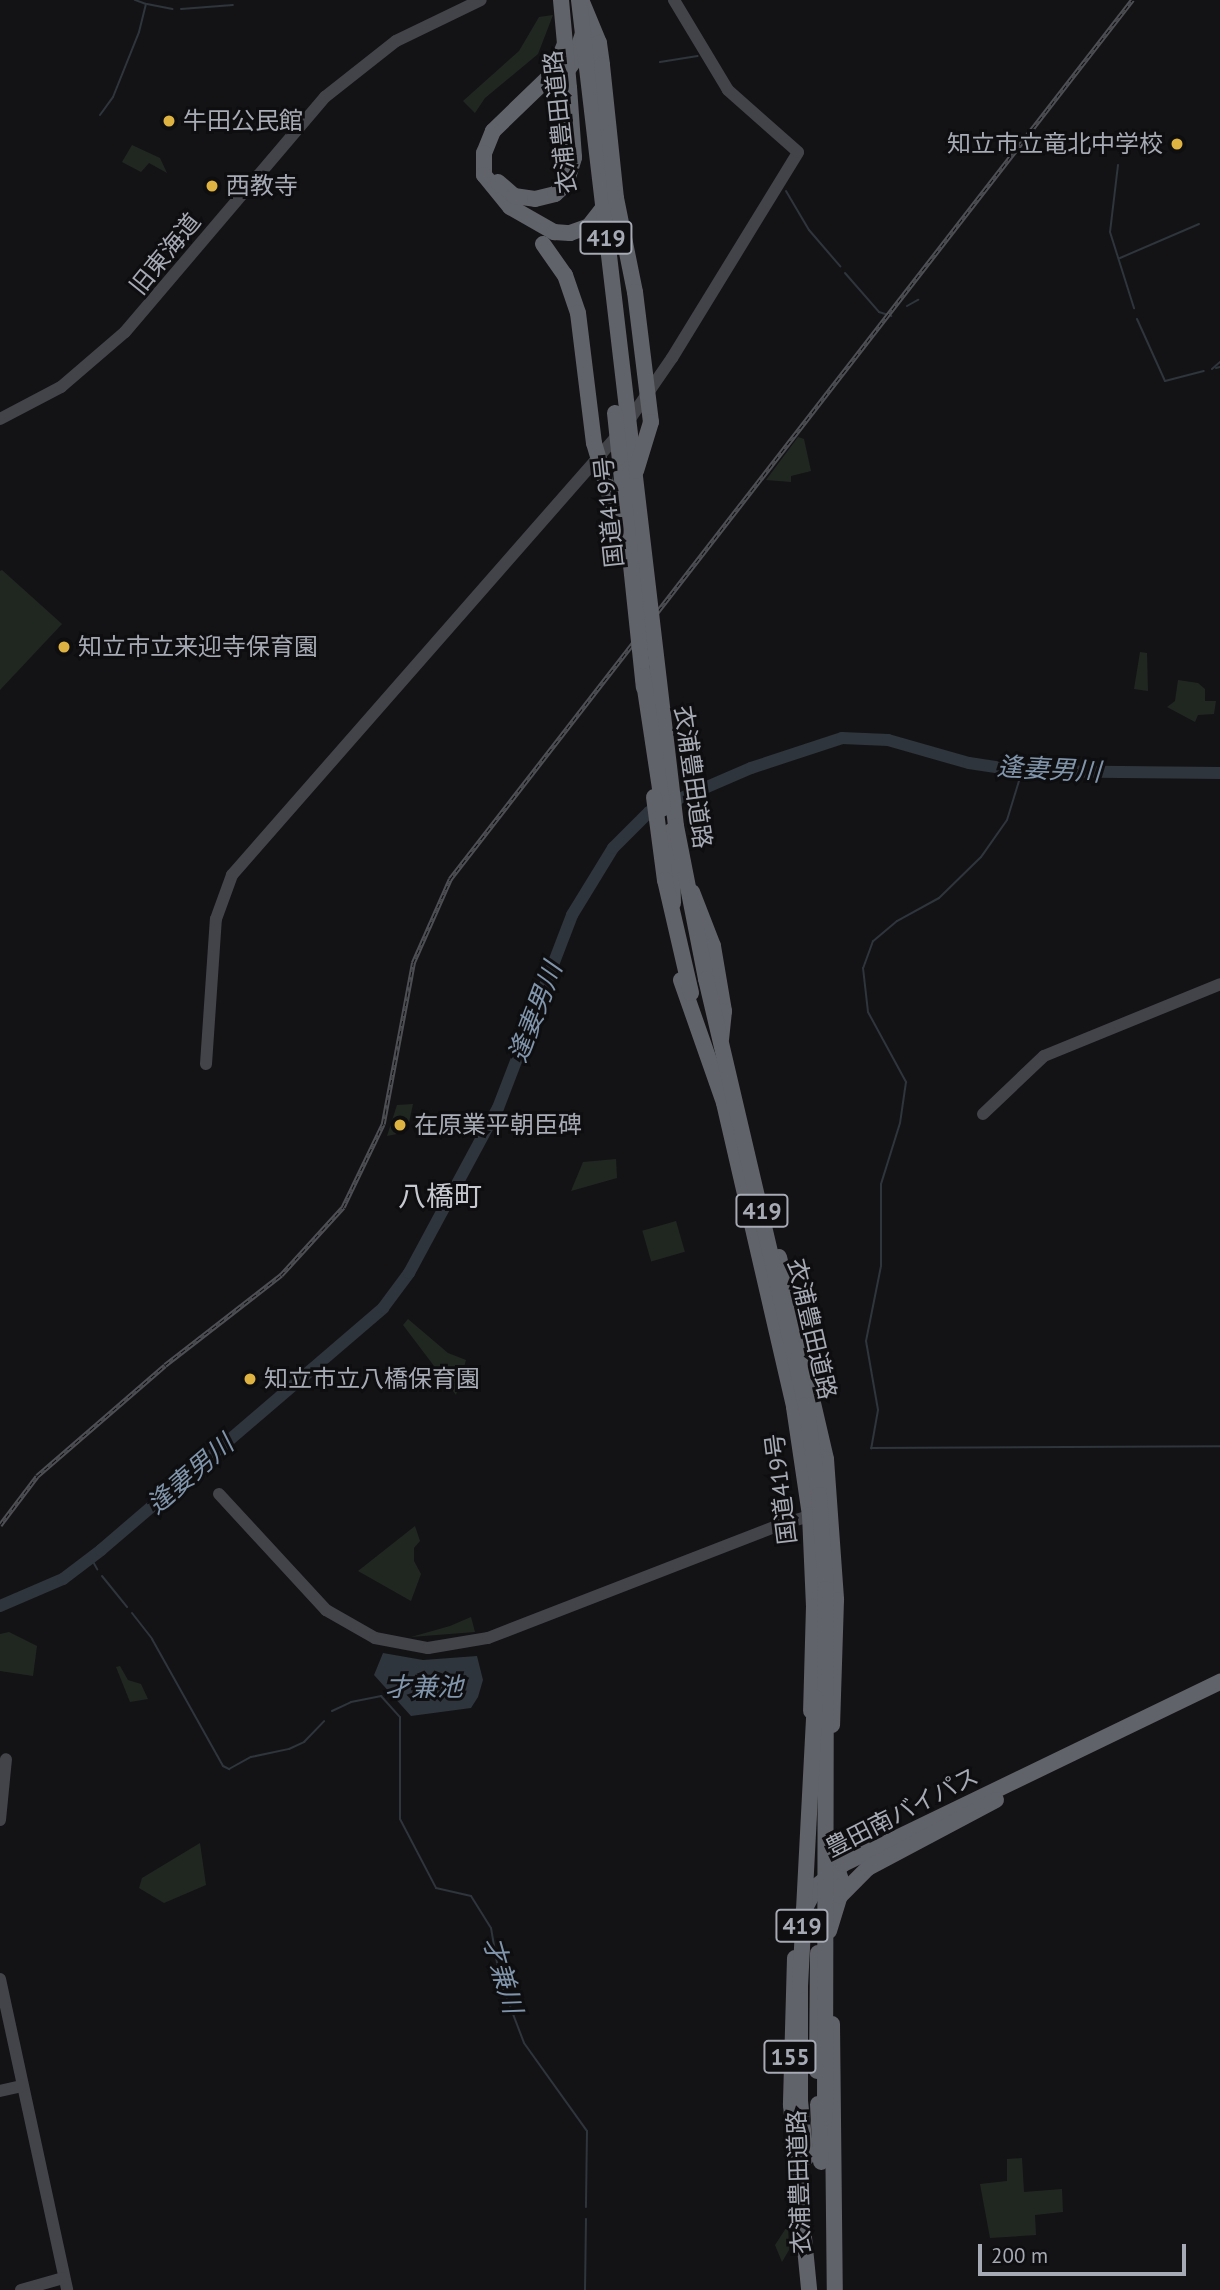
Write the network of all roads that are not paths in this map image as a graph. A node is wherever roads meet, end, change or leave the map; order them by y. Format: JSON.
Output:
{"nodes":[{"id":1,"x":481,"y":0,"type":"edge"},
{"id":2,"x":674,"y":0,"type":"edge"},
{"id":3,"x":575,"y":1,"type":"edge"},
{"id":4,"x":563,"y":53,"type":"junction"},
{"id":5,"x":0,"y":419,"type":"edge"},
{"id":6,"x":623,"y":429,"type":"junction"},
{"id":7,"x":634,"y":477,"type":"junction"},
{"id":8,"x":632,"y":573,"type":"junction"},
{"id":9,"x":640,"y":590,"type":"dead end"},
{"id":10,"x":650,"y":679,"type":"junction"},
{"id":11,"x":673,"y":846,"type":"junction"},
{"id":12,"x":1220,"y":984,"type":"edge"},
{"id":13,"x":721,"y":1035,"type":"junction"},
{"id":14,"x":706,"y":1042,"type":"junction"},
{"id":15,"x":206,"y":1064,"type":"dead end"},
{"id":16,"x":983,"y":1114,"type":"dead end"},
{"id":17,"x":825,"y":1454,"type":"junction"},
{"id":18,"x":219,"y":1494,"type":"dead end"},
{"id":19,"x":816,"y":1514,"type":"junction"},
{"id":20,"x":836,"y":1593,"type":"junction"},
{"id":21,"x":1220,"y":1684,"type":"edge"},
{"id":22,"x":815,"y":1695,"type":"junction"},
{"id":23,"x":825,"y":1744,"type":"junction"},
{"id":24,"x":6,"y":1759,"type":"dead end"},
{"id":25,"x":0,"y":1820,"type":"edge"},
{"id":26,"x":829,"y":1851,"type":"junction"},
{"id":27,"x":857,"y":1857,"type":"junction"},
{"id":28,"x":836,"y":1869,"type":"junction"},
{"id":29,"x":817,"y":1886,"type":"junction"},
{"id":30,"x":841,"y":1896,"type":"junction"},
{"id":31,"x":0,"y":1979,"type":"edge"},
{"id":32,"x":23,"y":2086,"type":"junction"},
{"id":33,"x":0,"y":2091,"type":"edge"},
{"id":34,"x":832,"y":2240,"type":"junction"},
{"id":35,"x":65,"y":2284,"type":"edge"},
{"id":36,"x":809,"y":2286,"type":"edge"},
{"id":37,"x":21,"y":2290,"type":"edge"},
{"id":38,"x":830,"y":2290,"type":"edge"}],
"edges":[{"from":1,"to":5,"type":"street","name":"旧東海道"},
{"from":2,"to":6,"type":"street"},
{"from":3,"to":3,"type":"highway","name":"衣浦豊田道路","number":"419","bridge":true},
{"from":3,"to":4,"type":"highway","name":"衣浦豊田道路"},
{"from":3,"to":4,"type":"highway","number":"419"},
{"from":3,"to":7,"type":"highway","name":"衣浦豊田道路","number":"419","bridge":true},
{"from":3,"to":7,"type":"highway","name":"衣浦豊田道路","number":"419","bridge":true},
{"from":3,"to":8,"type":"highway","name":"衣浦豊田道路","number":"419","bridge":true},
{"from":4,"to":8,"type":"highway","name":"衣浦豊田道路","number":"419","bridge":true},
{"from":6,"to":9,"type":"highway","name":"国道419号"},
{"from":6,"to":15,"type":"street"},
{"from":7,"to":10,"type":"highway","name":"衣浦豊田道路","number":"419","bridge":true},
{"from":8,"to":10,"type":"highway","name":"衣浦豊田道路","number":"419","bridge":true},
{"from":10,"to":11,"type":"highway","name":"国道419号","number":"419","bridge":true},
{"from":10,"to":13,"type":"highway","name":"衣浦豊田道路","number":"419","bridge":true},
{"from":10,"to":14,"type":"highway","name":"衣浦豊田道路","number":"419","bridge":true},
{"from":10,"to":22,"type":"highway","name":"衣浦豊田道路","number":"419","bridge":true},
{"from":10,"to":23,"type":"highway","name":"衣浦豊田道路","number":"419","bridge":true},
{"from":11,"to":13,"type":"highway","name":"国道419号","number":"419"},
{"from":11,"to":14,"type":"highway","name":"国道419号","number":"419"},
{"from":12,"to":16,"type":"street"},
{"from":13,"to":17,"type":"highway","name":"国道419号","number":"419"},
{"from":14,"to":19,"type":"highway","name":"国道419号","number":"419"},
{"from":17,"to":19,"type":"highway","number":"419"},
{"from":17,"to":20,"type":"highway","name":"国道419号","number":"419"},
{"from":18,"to":19,"type":"street"},
{"from":19,"to":20,"type":"highway","number":"419"},
{"from":19,"to":29,"type":"highway","name":"国道419号","number":"419"},
{"from":20,"to":26,"type":"highway","name":"国道419号","number":"419"},
{"from":21,"to":27,"type":"highway","name":"豊田南バイパス","number":"155"},
{"from":21,"to":30,"type":"highway","name":"豊田南バイパス","number":"155"},
{"from":22,"to":36,"type":"highway","name":"衣浦豊田道路","number":"419","bridge":true},
{"from":22,"to":38,"type":"highway","name":"衣浦豊田道路","number":"419","bridge":true},
{"from":23,"to":34,"type":"highway","name":"衣浦豊田道路","number":"419","bridge":true},
{"from":23,"to":38,"type":"highway","name":"衣浦豊田道路","number":"419","bridge":true},
{"from":24,"to":25,"type":"street"},
{"from":26,"to":27,"type":"highway"},
{"from":26,"to":28,"type":"highway","name":"国道419号","number":"419"},
{"from":27,"to":28,"type":"highway","name":"豊田南バイパス","number":"155"},
{"from":28,"to":29,"type":"highway","name":"豊田南バイパス","number":"155"},
{"from":28,"to":30,"type":"highway","name":"国道419号","number":"155"},
{"from":29,"to":36,"type":"highway","name":"豊田南バイパス","number":"155"},
{"from":30,"to":34,"type":"highway","name":"豊田南バイパス","number":"155"},
{"from":31,"to":32,"type":"street"},
{"from":32,"to":33,"type":"street"},
{"from":32,"to":35,"type":"street"},
{"from":34,"to":38,"type":"highway","name":"豊田南バイパス","number":"155"},
{"from":35,"to":37,"type":"street"}]}
